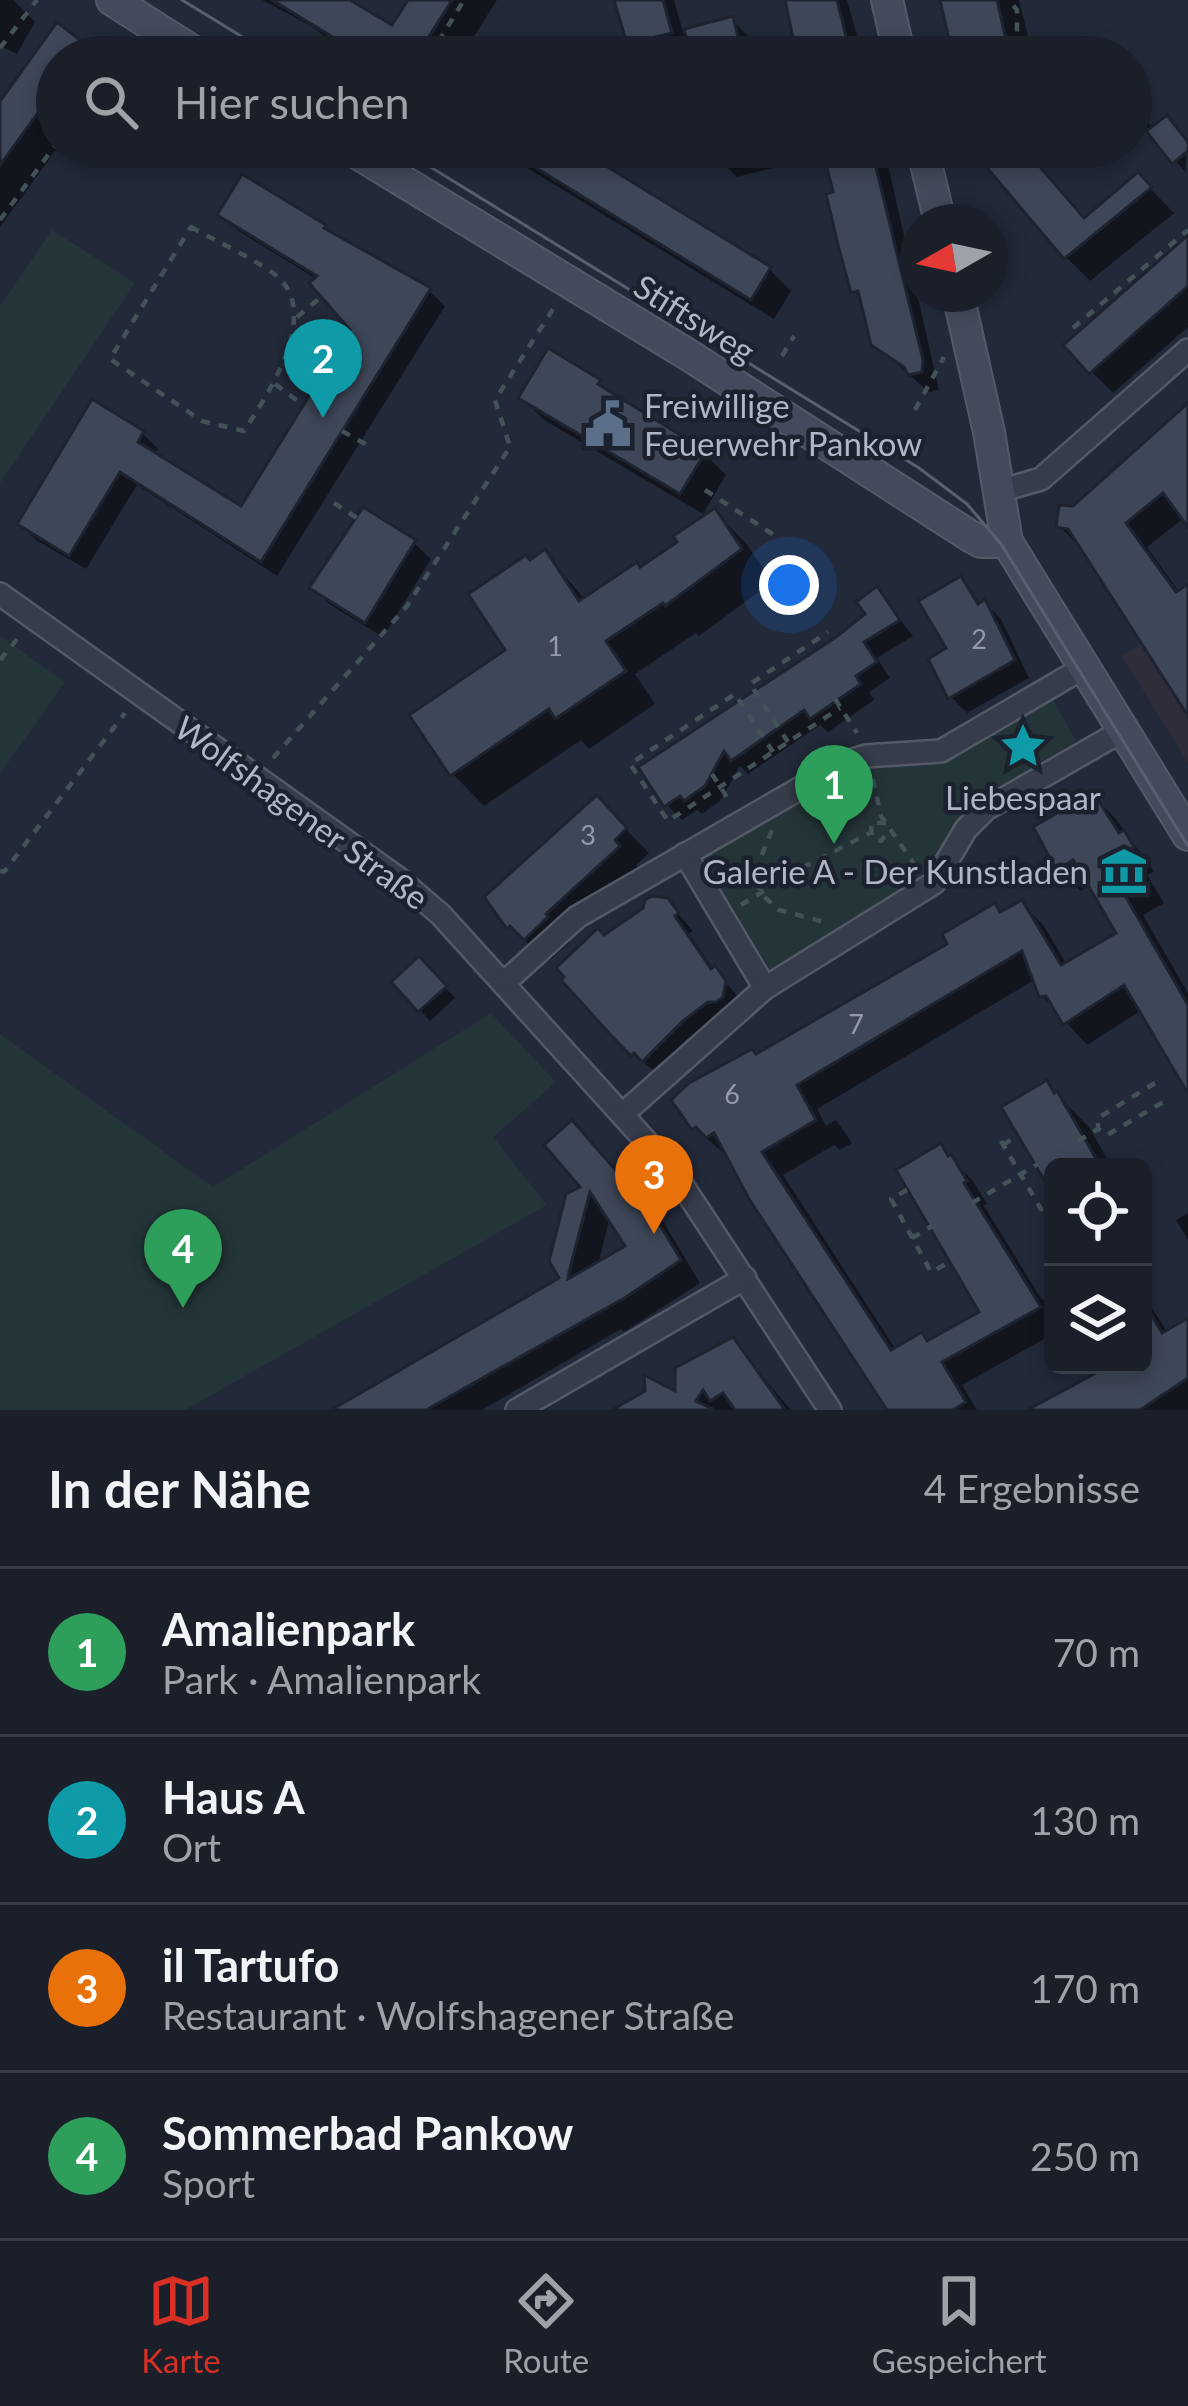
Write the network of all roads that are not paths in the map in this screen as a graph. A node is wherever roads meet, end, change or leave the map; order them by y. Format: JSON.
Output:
{"nodes":[{"id":1,"x":112,"y":0,"type":"edge"},
{"id":2,"x":887,"y":0,"type":"edge"},
{"id":3,"x":169,"y":36,"type":"edge"},
{"id":4,"x":895,"y":36,"type":"edge"},
{"id":5,"x":381,"y":168,"type":"edge"},
{"id":6,"x":927,"y":168,"type":"edge"},
{"id":7,"x":936,"y":204,"type":"edge"},
{"id":8,"x":962,"y":312,"type":"edge"},
{"id":9,"x":1188,"y":350,"type":"edge"},
{"id":10,"x":999,"y":491,"type":"junction"},
{"id":11,"x":1006,"y":542,"type":"junction"},
{"id":12,"x":0,"y":594,"type":"edge"},
{"id":13,"x":1084,"y":668,"type":"junction"},
{"id":14,"x":1122,"y":731,"type":"junction"},
{"id":15,"x":1188,"y":835,"type":"edge"},
{"id":16,"x":685,"y":854,"type":"junction"},
{"id":17,"x":506,"y":982,"type":"junction"},
{"id":18,"x":764,"y":988,"type":"junction"},
{"id":19,"x":624,"y":1114,"type":"junction"},
{"id":20,"x":745,"y":1278,"type":"junction"},
{"id":21,"x":517,"y":1410,"type":"edge"},
{"id":22,"x":830,"y":1410,"type":"edge"}],
"edges":[{"from":1,"to":3,"type":"street"},
{"from":2,"to":4,"type":"street"},
{"from":5,"to":11,"type":"street","name":"Stiftsweg"},
{"from":6,"to":7,"type":"street"},
{"from":8,"to":10,"type":"street"},
{"from":9,"to":10,"type":"street"},
{"from":10,"to":11,"type":"street"},
{"from":11,"to":13,"type":"street"},
{"from":12,"to":17,"type":"street","name":"Wolfshagener Straße"},
{"from":13,"to":14,"type":"street"},
{"from":13,"to":16,"type":"street"},
{"from":14,"to":15,"type":"street"},
{"from":14,"to":18,"type":"street"},
{"from":16,"to":17,"type":"street"},
{"from":16,"to":18,"type":"street"},
{"from":17,"to":19,"type":"street","name":"Wolfshagener Straße"},
{"from":18,"to":19,"type":"street"},
{"from":19,"to":20,"type":"street","name":"Wolfshagener Straße"},
{"from":20,"to":21,"type":"street"},
{"from":20,"to":22,"type":"street","name":"Wolfshagener Straße"}]}
